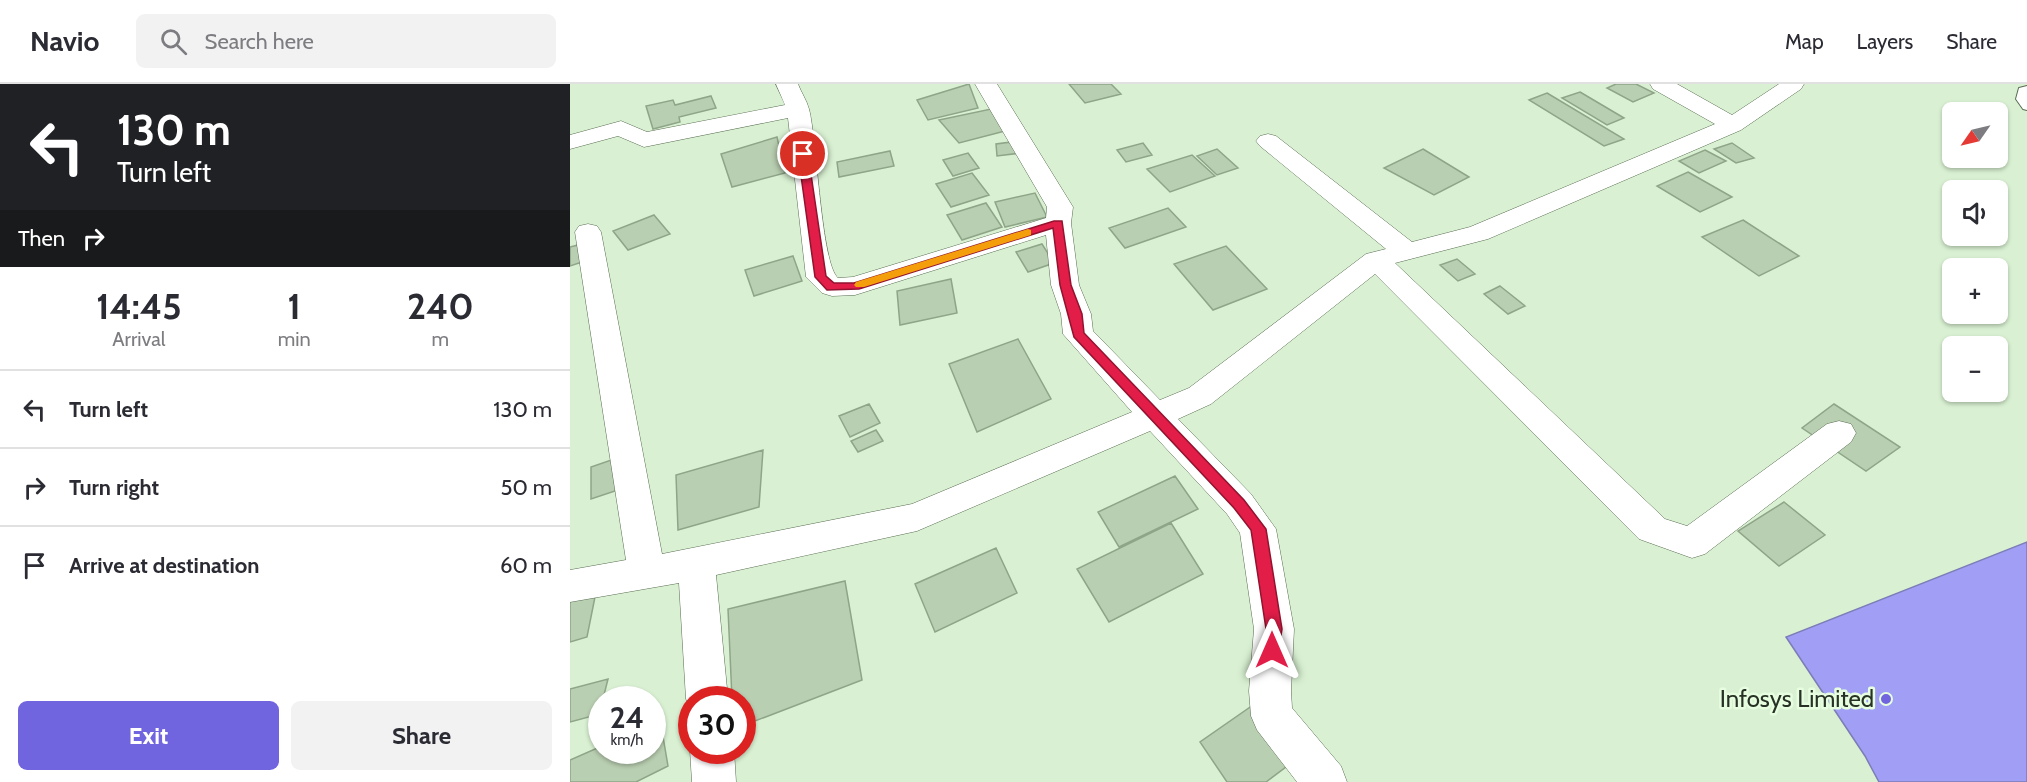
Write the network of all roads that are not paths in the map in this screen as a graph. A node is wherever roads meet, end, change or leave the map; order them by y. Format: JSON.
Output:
{"nodes":[{"id":1,"x":787,"y":84,"type":"edge"},
{"id":2,"x":986,"y":84,"type":"edge"},
{"id":3,"x":1661,"y":84,"type":"edge"},
{"id":4,"x":1793,"y":84,"type":"edge"},
{"id":5,"x":2027,"y":89,"type":"edge"},
{"id":6,"x":2027,"y":107,"type":"edge"},
{"id":7,"x":798,"y":109,"type":"junction"},
{"id":8,"x":1733,"y":125,"type":"junction"},
{"id":9,"x":1268,"y":141,"type":"dead end"},
{"id":10,"x":570,"y":142,"type":"edge"},
{"id":11,"x":1058,"y":223,"type":"junction"},
{"id":12,"x":588,"y":232,"type":"dead end"},
{"id":13,"x":1407,"y":252,"type":"junction"},
{"id":14,"x":1376,"y":260,"type":"junction"},
{"id":15,"x":1155,"y":416,"type":"junction"},
{"id":16,"x":1839,"y":433,"type":"dead end"},
{"id":17,"x":696,"y":564,"type":"junction"},
{"id":18,"x":647,"y":573,"type":"junction"},
{"id":19,"x":570,"y":586,"type":"edge"},
{"id":20,"x":706,"y":686,"type":"edge"},
{"id":21,"x":713,"y":764,"type":"edge"},
{"id":22,"x":714,"y":782,"type":"edge"},
{"id":23,"x":1325,"y":782,"type":"edge"}],
"edges":[{"from":1,"to":7,"type":"street"},
{"from":2,"to":11,"type":"street"},
{"from":3,"to":8,"type":"street"},
{"from":4,"to":8,"type":"street"},
{"from":5,"to":6,"type":"lane"},
{"from":7,"to":10,"type":"street"},
{"from":7,"to":11,"type":"street"},
{"from":8,"to":13,"type":"street"},
{"from":9,"to":13,"type":"street"},
{"from":11,"to":15,"type":"street"},
{"from":12,"to":18,"type":"street"},
{"from":13,"to":14,"type":"street"},
{"from":14,"to":15,"type":"street"},
{"from":14,"to":16,"type":"street"},
{"from":15,"to":17,"type":"street"},
{"from":15,"to":23,"type":"street"},
{"from":17,"to":18,"type":"street"},
{"from":17,"to":20,"type":"street"},
{"from":18,"to":19,"type":"street"},
{"from":21,"to":22,"type":"street"}]}
